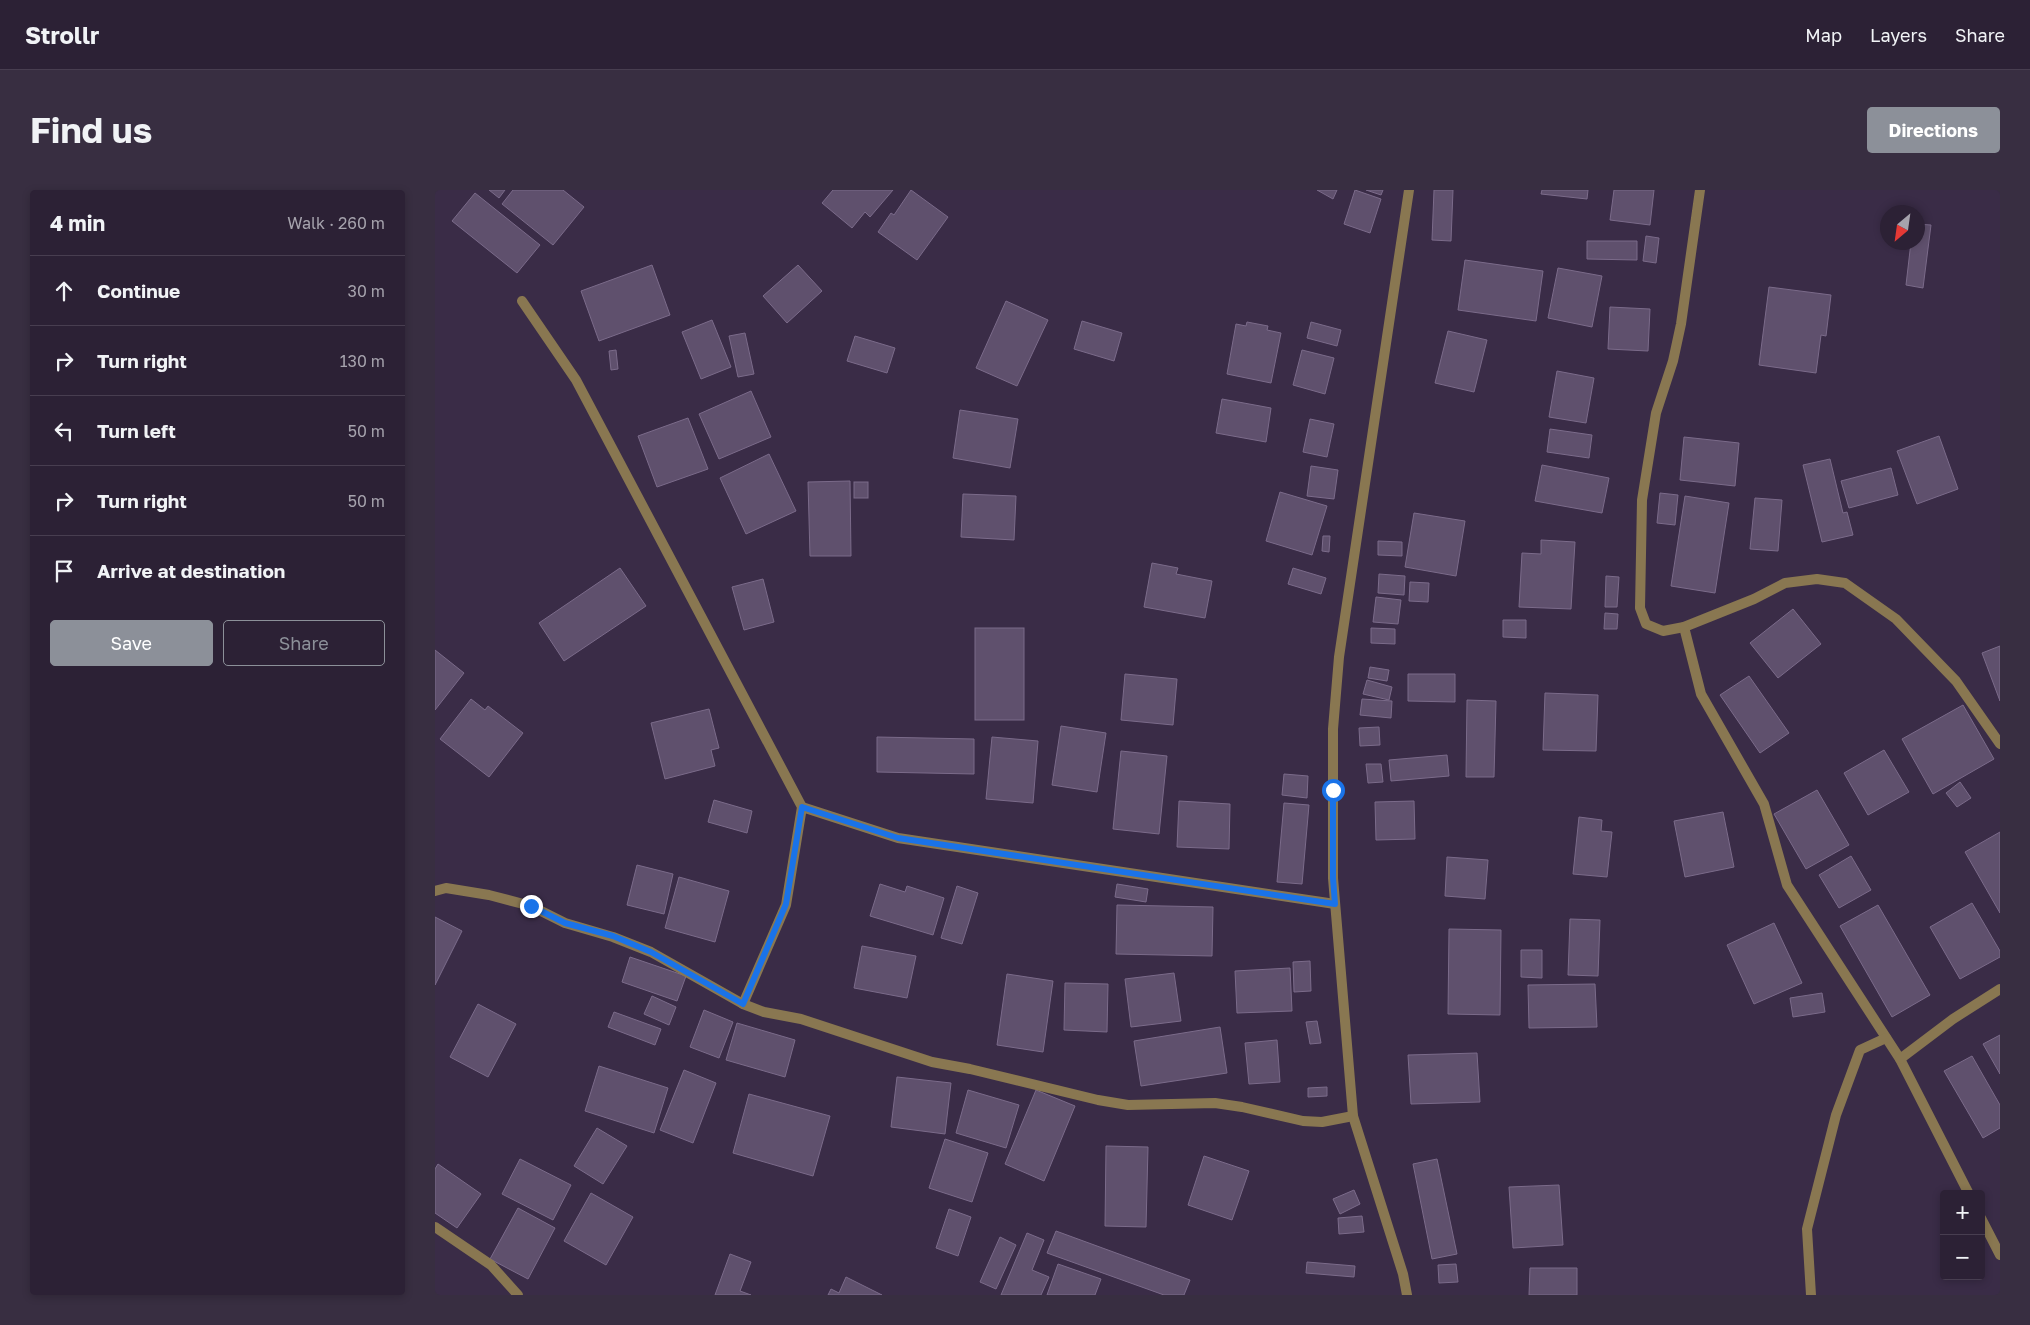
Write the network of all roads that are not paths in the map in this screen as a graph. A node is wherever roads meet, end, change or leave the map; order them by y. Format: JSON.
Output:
{"nodes":[{"id":1,"x":1409,"y":190,"type":"edge"},
{"id":2,"x":1700,"y":190,"type":"edge"},
{"id":3,"x":522,"y":301,"type":"dead end"},
{"id":4,"x":1684,"y":627,"type":"junction"},
{"id":5,"x":2000,"y":744,"type":"edge"},
{"id":6,"x":802,"y":807,"type":"junction"},
{"id":7,"x":435,"y":891,"type":"edge"},
{"id":8,"x":1335,"y":904,"type":"junction"},
{"id":9,"x":2000,"y":989,"type":"edge"},
{"id":10,"x":743,"y":1004,"type":"junction"},
{"id":11,"x":1886,"y":1038,"type":"junction"},
{"id":12,"x":1900,"y":1059,"type":"junction"},
{"id":13,"x":1353,"y":1116,"type":"junction"},
{"id":14,"x":1967,"y":1190,"type":"edge"},
{"id":15,"x":435,"y":1226,"type":"edge"},
{"id":16,"x":1985,"y":1226,"type":"edge"},
{"id":17,"x":2000,"y":1255,"type":"edge"},
{"id":18,"x":518,"y":1295,"type":"edge"},
{"id":19,"x":1407,"y":1295,"type":"edge"},
{"id":20,"x":1811,"y":1295,"type":"edge"}],
"edges":[{"from":1,"to":8,"type":"street"},
{"from":2,"to":4,"type":"street"},
{"from":3,"to":6,"type":"street"},
{"from":4,"to":5,"type":"street"},
{"from":4,"to":11,"type":"street"},
{"from":6,"to":8,"type":"street"},
{"from":6,"to":10,"type":"street"},
{"from":7,"to":10,"type":"street"},
{"from":8,"to":13,"type":"street"},
{"from":9,"to":12,"type":"street"},
{"from":10,"to":13,"type":"street"},
{"from":11,"to":12,"type":"street"},
{"from":11,"to":20,"type":"street"},
{"from":12,"to":14,"type":"street"},
{"from":13,"to":19,"type":"street"},
{"from":15,"to":18,"type":"street"},
{"from":16,"to":17,"type":"street"}]}
